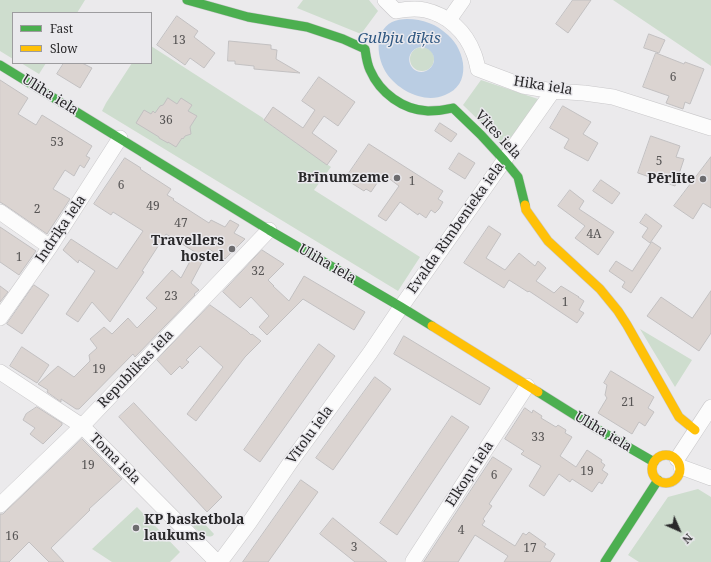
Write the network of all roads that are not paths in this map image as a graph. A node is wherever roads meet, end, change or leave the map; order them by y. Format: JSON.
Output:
{"nodes":[{"id":1,"x":187,"y":0,"type":"edge"},
{"id":2,"x":385,"y":0,"type":"edge"},
{"id":3,"x":463,"y":0,"type":"edge"},
{"id":4,"x":449,"y":20,"type":"junction"},
{"id":5,"x":0,"y":64,"type":"edge"},
{"id":6,"x":553,"y":91,"type":"junction"},
{"id":7,"x":711,"y":128,"type":"edge"},
{"id":8,"x":120,"y":138,"type":"junction"},
{"id":9,"x":504,"y":160,"type":"junction"},
{"id":10,"x":0,"y":212,"type":"edge"},
{"id":11,"x":269,"y":230,"type":"junction"},
{"id":12,"x":50,"y":247,"type":"junction"},
{"id":13,"x":400,"y":307,"type":"junction"},
{"id":14,"x":0,"y":318,"type":"edge"},
{"id":15,"x":0,"y":372,"type":"edge"},
{"id":16,"x":527,"y":386,"type":"junction"},
{"id":17,"x":711,"y":407,"type":"edge"},
{"id":18,"x":82,"y":426,"type":"junction"},
{"id":19,"x":695,"y":430,"type":"junction"},
{"id":20,"x":654,"y":462,"type":"junction"},
{"id":21,"x":679,"y":463,"type":"junction"},
{"id":22,"x":711,"y":478,"type":"edge"},
{"id":23,"x":658,"y":480,"type":"junction"},
{"id":24,"x":0,"y":505,"type":"edge"},
{"id":25,"x":219,"y":562,"type":"edge"},
{"id":26,"x":414,"y":562,"type":"edge"},
{"id":27,"x":605,"y":562,"type":"edge"}],
"edges":[{"from":1,"to":9,"type":"main road","name":"Vites iela"},
{"from":2,"to":4,"type":"street","name":"Hika iela"},
{"from":3,"to":4,"type":"street"},
{"from":4,"to":6,"type":"street","name":"Hika iela"},
{"from":5,"to":8,"type":"main road","name":"Uliha iela"},
{"from":6,"to":7,"type":"street","name":"Hika iela"},
{"from":6,"to":9,"type":"street","name":"Evalda Rimbenieka iela"},
{"from":8,"to":11,"type":"main road","name":"Uliha iela"},
{"from":8,"to":12,"type":"street","name":"Indriķa iela"},
{"from":9,"to":13,"type":"street","name":"Evalda Rimbenieka iela"},
{"from":9,"to":19,"type":"main road","name":"Vites iela"},
{"from":10,"to":12,"type":"street"},
{"from":11,"to":13,"type":"main road","name":"Uliha iela"},
{"from":11,"to":18,"type":"street","name":"Republikas iela"},
{"from":12,"to":14,"type":"street","name":"Indriķa iela"},
{"from":13,"to":16,"type":"main road","name":"Uliha iela"},
{"from":13,"to":25,"type":"street","name":"Vītolu iela"},
{"from":15,"to":18,"type":"street","name":"Toma iela"},
{"from":16,"to":20,"type":"main road","name":"Uliha iela"},
{"from":16,"to":26,"type":"street","name":"Elkoņu iela"},
{"from":17,"to":19,"type":"street"},
{"from":18,"to":24,"type":"street","name":"Republikas iela"},
{"from":18,"to":25,"type":"street","name":"Toma iela"},
{"from":19,"to":21,"type":"street"},
{"from":20,"to":21,"type":"main road"},
{"from":20,"to":23,"type":"main road"},
{"from":21,"to":22,"type":"street"},
{"from":21,"to":23,"type":"main road"},
{"from":23,"to":27,"type":"main road"}]}
